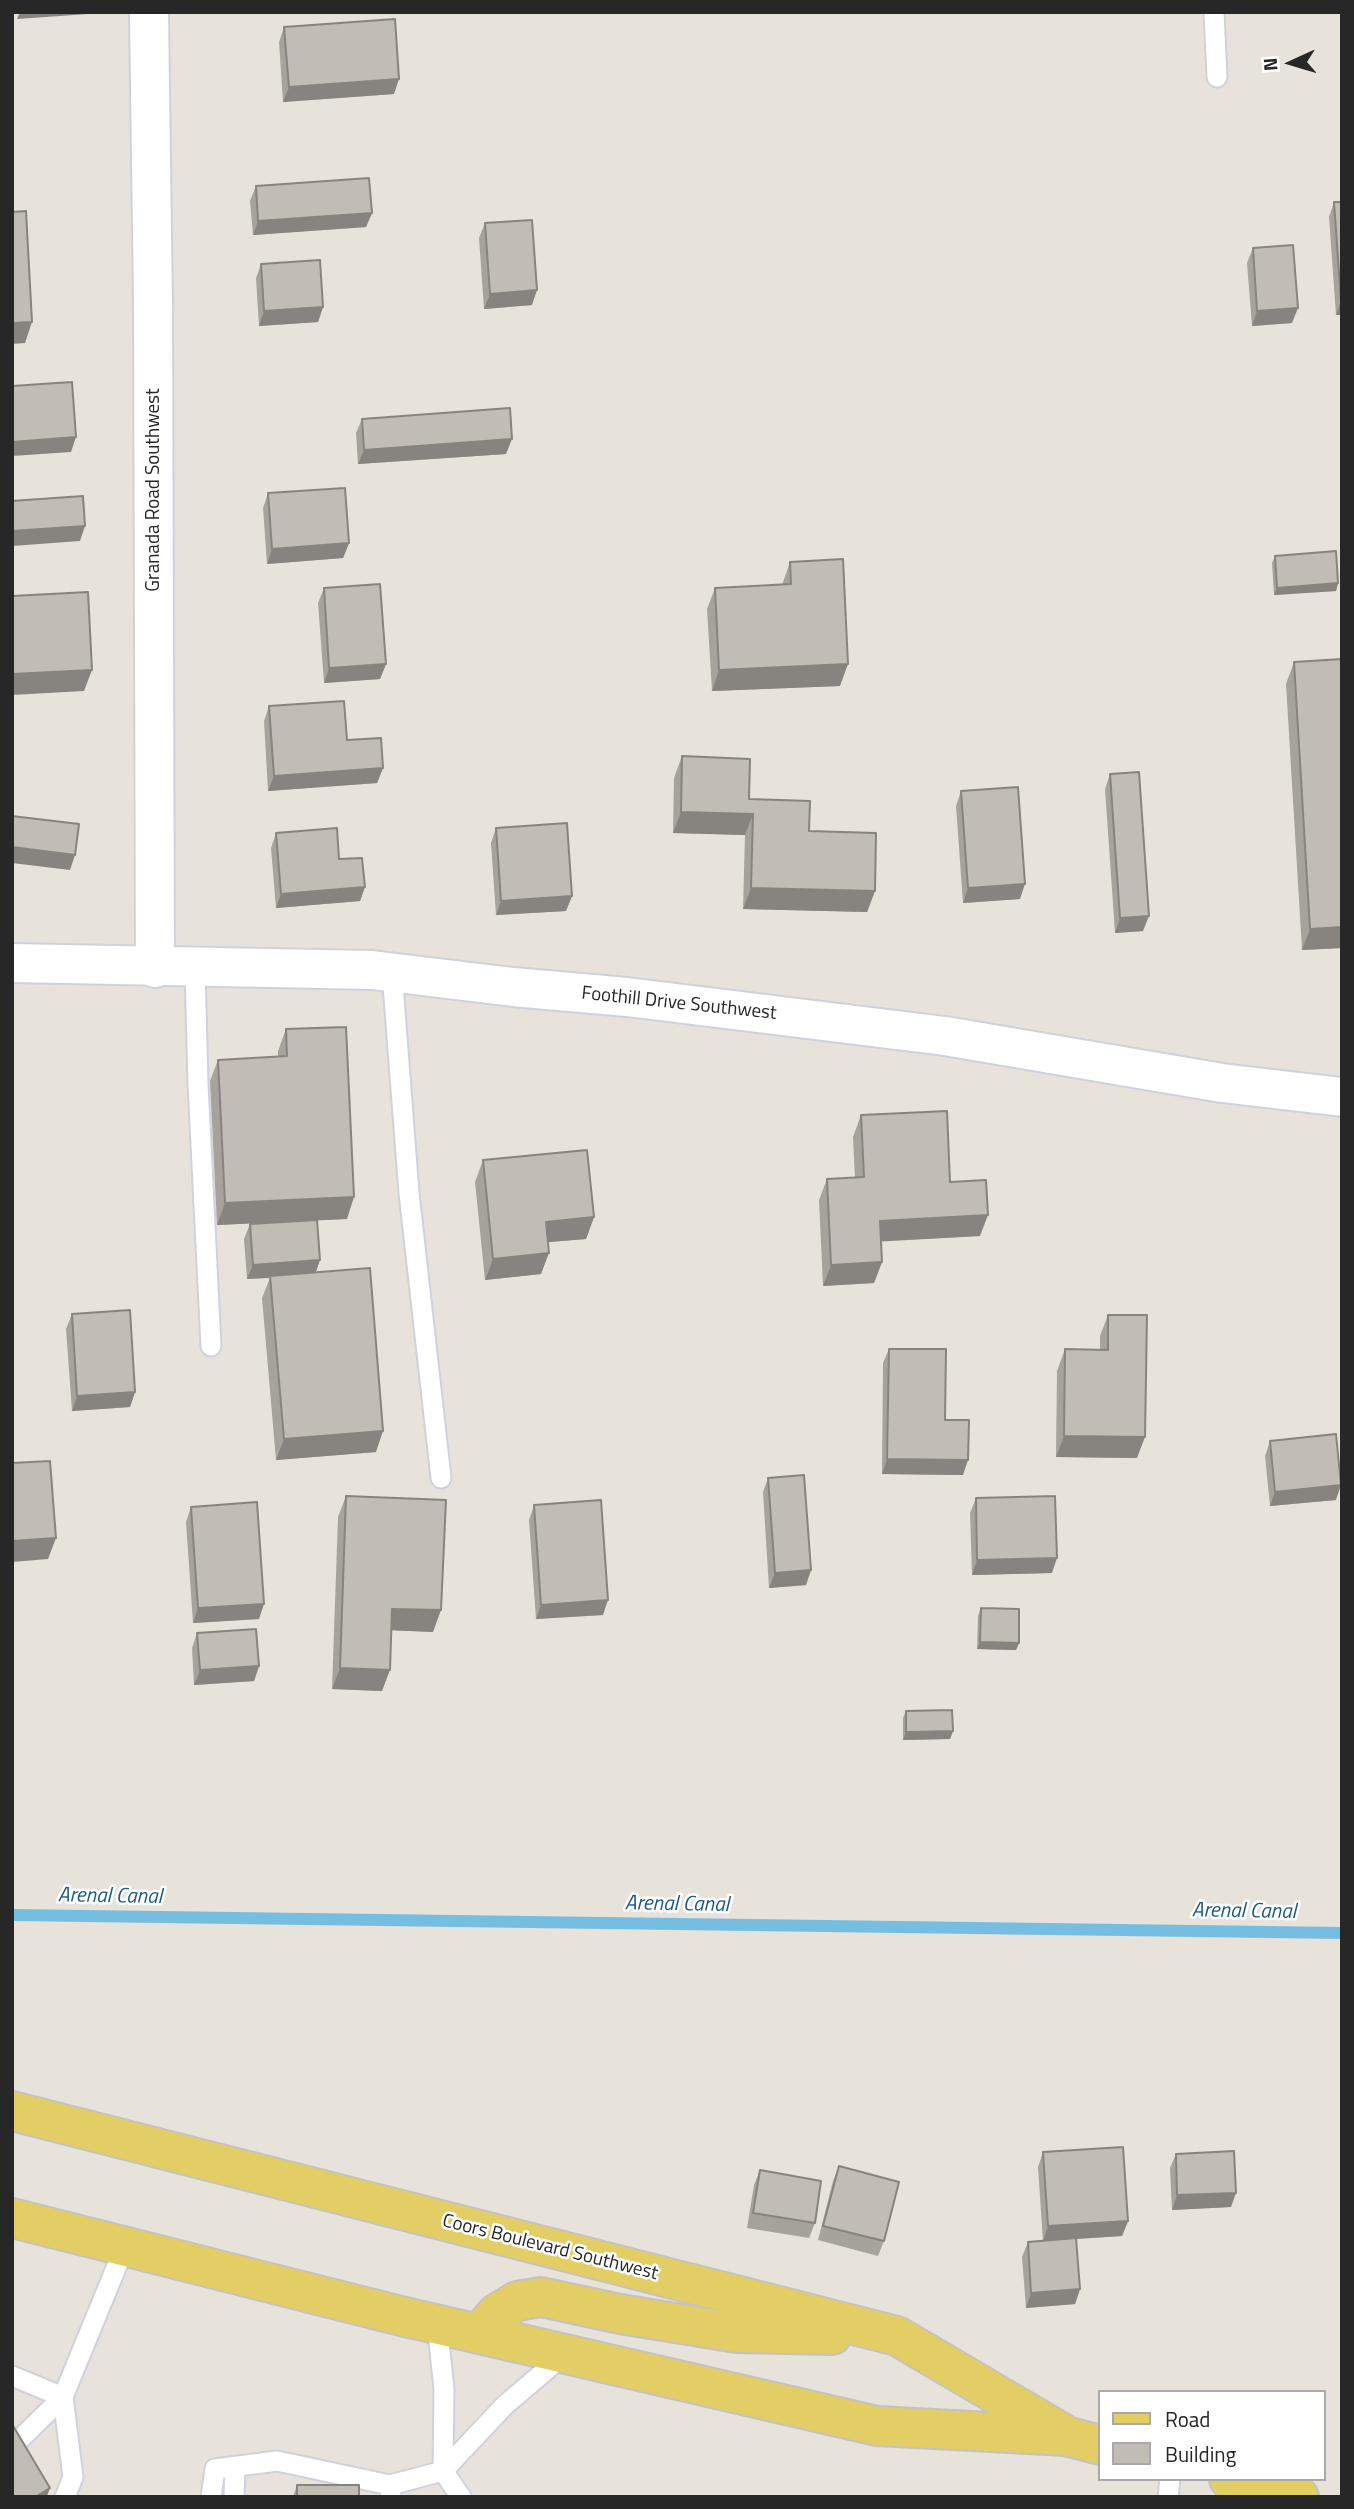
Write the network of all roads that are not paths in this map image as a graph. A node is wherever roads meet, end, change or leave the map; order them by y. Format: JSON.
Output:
{"nodes":[{"id":1,"x":149,"y":12,"type":"edge"},
{"id":2,"x":1213,"y":12,"type":"edge"},
{"id":3,"x":1217,"y":78,"type":"dead end"},
{"id":4,"x":12,"y":963,"type":"edge"},
{"id":5,"x":155,"y":968,"type":"junction"},
{"id":6,"x":195,"y":968,"type":"junction"},
{"id":7,"x":392,"y":972,"type":"junction"},
{"id":8,"x":1342,"y":1097,"type":"edge"},
{"id":9,"x":211,"y":1346,"type":"dead end"},
{"id":10,"x":440,"y":1478,"type":"dead end"},
{"id":11,"x":12,"y":2111,"type":"edge"},
{"id":12,"x":12,"y":2218,"type":"edge"},
{"id":13,"x":125,"y":2246,"type":"junction"},
{"id":14,"x":437,"y":2323,"type":"junction"},
{"id":15,"x":479,"y":2334,"type":"junction"},
{"id":16,"x":897,"y":2336,"type":"junction"},
{"id":17,"x":565,"y":2354,"type":"junction"},
{"id":18,"x":12,"y":2376,"type":"edge"},
{"id":19,"x":63,"y":2398,"type":"junction"},
{"id":20,"x":1083,"y":2441,"type":"edge"},
{"id":21,"x":16,"y":2443,"type":"edge"},
{"id":22,"x":235,"y":2467,"type":"junction"},
{"id":23,"x":443,"y":2471,"type":"junction"},
{"id":24,"x":1237,"y":2481,"type":"edge"},
{"id":25,"x":383,"y":2490,"type":"edge"},
{"id":26,"x":65,"y":2497,"type":"edge"},
{"id":27,"x":211,"y":2497,"type":"edge"},
{"id":28,"x":234,"y":2497,"type":"edge"},
{"id":29,"x":461,"y":2497,"type":"edge"},
{"id":30,"x":1299,"y":2497,"type":"edge"}],
"edges":[{"from":1,"to":5,"type":"street","name":"Granada Road Southwest"},
{"from":2,"to":3,"type":"lane"},
{"from":4,"to":5,"type":"street","name":"Foothill Drive Southwest"},
{"from":5,"to":6,"type":"street","name":"Foothill Drive Southwest"},
{"from":6,"to":7,"type":"street","name":"Foothill Drive Southwest"},
{"from":6,"to":9,"type":"lane"},
{"from":7,"to":8,"type":"street","name":"Foothill Drive Southwest"},
{"from":7,"to":10,"type":"lane"},
{"from":11,"to":16,"type":"main road","name":"Coors Boulevard Southwest"},
{"from":12,"to":13,"type":"main road","name":"Coors Boulevard Southwest"},
{"from":13,"to":14,"type":"main road","name":"Coors Boulevard Southwest"},
{"from":13,"to":19,"type":"lane"},
{"from":14,"to":15,"type":"main road","name":"Coors Boulevard Southwest"},
{"from":14,"to":23,"type":"lane"},
{"from":15,"to":16,"type":"main road"},
{"from":15,"to":17,"type":"main road","name":"Coors Boulevard Southwest"},
{"from":16,"to":20,"type":"main road","name":"Coors Boulevard Southwest"},
{"from":17,"to":20,"type":"main road","name":"Coors Boulevard Southwest"},
{"from":17,"to":23,"type":"lane"},
{"from":18,"to":19,"type":"lane"},
{"from":19,"to":21,"type":"lane"},
{"from":19,"to":26,"type":"lane"},
{"from":22,"to":25,"type":"lane"},
{"from":22,"to":27,"type":"lane"},
{"from":22,"to":28,"type":"lane"},
{"from":23,"to":25,"type":"lane"},
{"from":23,"to":29,"type":"lane"},
{"from":24,"to":30,"type":"main road"}]}
